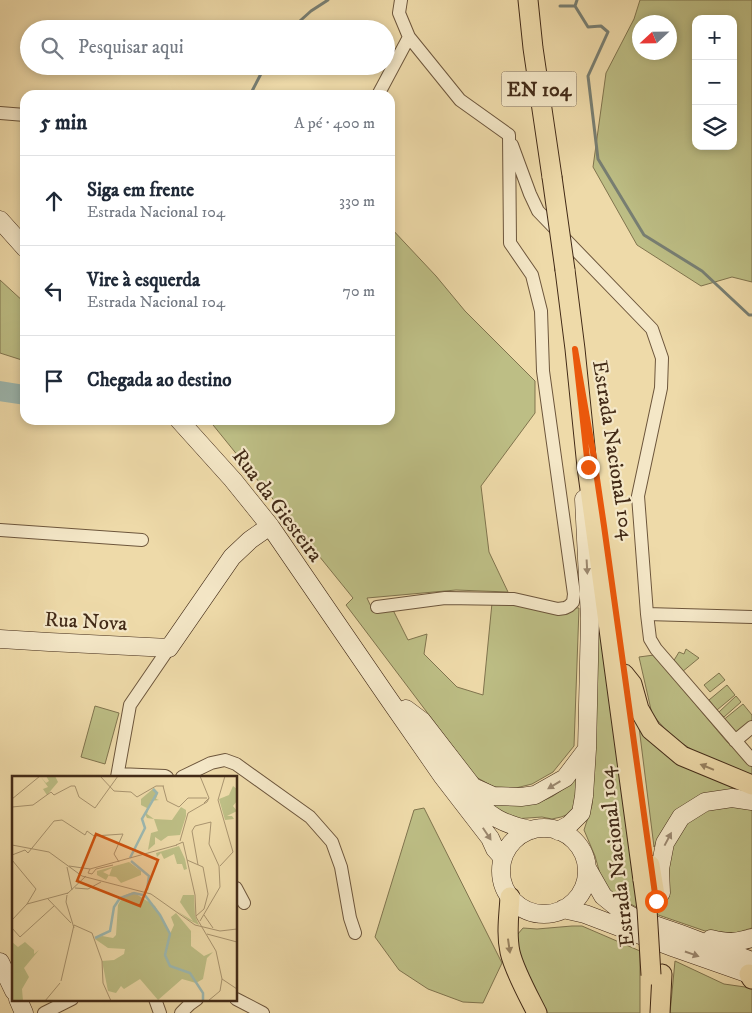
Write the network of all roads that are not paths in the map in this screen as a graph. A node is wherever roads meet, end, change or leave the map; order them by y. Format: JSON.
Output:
{"nodes":[{"id":1,"x":401,"y":0,"type":"edge"},
{"id":2,"x":528,"y":0,"type":"edge"},
{"id":3,"x":409,"y":37,"type":"junction"},
{"id":4,"x":395,"y":63,"type":"edge"},
{"id":5,"x":389,"y":75,"type":"edge"},
{"id":6,"x":381,"y":90,"type":"edge"},
{"id":7,"x":0,"y":113,"type":"edge"},
{"id":8,"x":20,"y":115,"type":"edge"},
{"id":9,"x":509,"y":135,"type":"junction"},
{"id":10,"x":0,"y":220,"type":"edge"},
{"id":11,"x":20,"y":242,"type":"edge"},
{"id":12,"x":575,"y":349,"type":"junction"},
{"id":13,"x":184,"y":425,"type":"edge"},
{"id":14,"x":588,"y":467,"type":"junction"},
{"id":15,"x":270,"y":526,"type":"junction"},
{"id":16,"x":0,"y":530,"type":"edge"},
{"id":17,"x":142,"y":540,"type":"dead end"},
{"id":18,"x":318,"y":596,"type":"junction"},
{"id":19,"x":377,"y":607,"type":"dead end"},
{"id":20,"x":647,"y":614,"type":"junction"},
{"id":21,"x":752,"y":617,"type":"edge"},
{"id":22,"x":0,"y":638,"type":"edge"},
{"id":23,"x":170,"y":648,"type":"junction"},
{"id":24,"x":624,"y":674,"type":"junction"},
{"id":25,"x":406,"y":709,"type":"junction"},
{"id":26,"x":752,"y":727,"type":"edge"},
{"id":27,"x":735,"y":741,"type":"junction"},
{"id":28,"x":587,"y":749,"type":"junction"},
{"id":29,"x":752,"y":760,"type":"edge"},
{"id":30,"x":118,"y":776,"type":"edge"},
{"id":31,"x":165,"y":776,"type":"edge"},
{"id":32,"x":184,"y":776,"type":"edge"},
{"id":33,"x":752,"y":785,"type":"edge"},
{"id":34,"x":752,"y":801,"type":"edge"},
{"id":35,"x":531,"y":830,"type":"junction"},
{"id":36,"x":558,"y":831,"type":"junction"},
{"id":37,"x":503,"y":858,"type":"junction"},
{"id":38,"x":587,"y":868,"type":"junction"},
{"id":39,"x":238,"y":892,"type":"edge"},
{"id":40,"x":510,"y":897,"type":"junction"},
{"id":41,"x":656,"y":901,"type":"junction"},
{"id":42,"x":244,"y":904,"type":"dead end"},
{"id":43,"x":563,"y":910,"type":"junction"},
{"id":44,"x":355,"y":933,"type":"dead end"},
{"id":45,"x":678,"y":933,"type":"junction"},
{"id":46,"x":752,"y":938,"type":"edge"},
{"id":47,"x":0,"y":962,"type":"edge"},
{"id":48,"x":751,"y":972,"type":"edge"},
{"id":49,"x":657,"y":974,"type":"junction"},
{"id":50,"x":12,"y":987,"type":"edge"},
{"id":51,"x":18,"y":1000,"type":"edge"},
{"id":52,"x":70,"y":1000,"type":"edge"},
{"id":53,"x":155,"y":1000,"type":"edge"},
{"id":54,"x":196,"y":1000,"type":"edge"},
{"id":55,"x":238,"y":1000,"type":"edge"},
{"id":56,"x":24,"y":1013,"type":"edge"},
{"id":57,"x":44,"y":1013,"type":"edge"},
{"id":58,"x":160,"y":1013,"type":"edge"},
{"id":59,"x":181,"y":1013,"type":"edge"},
{"id":60,"x":263,"y":1013,"type":"edge"},
{"id":61,"x":537,"y":1013,"type":"edge"},
{"id":62,"x":648,"y":1013,"type":"edge"},
{"id":63,"x":660,"y":1013,"type":"edge"}],
"edges":[{"from":1,"to":3,"type":"street"},
{"from":2,"to":12,"type":"main road","number":"EN 104","bridge":true},
{"from":3,"to":4,"type":"street"},
{"from":3,"to":9,"type":"street"},
{"from":5,"to":6,"type":"street"},
{"from":7,"to":8,"type":"street"},
{"from":9,"to":19,"type":"street"},
{"from":9,"to":20,"type":"street"},
{"from":10,"to":11,"type":"main road"},
{"from":12,"to":14,"type":"main road","name":"Estrada Nacional 104","number":"EN 104"},
{"from":12,"to":24,"type":"main road","name":"Estrada Nacional 104","number":"EN 104"},
{"from":13,"to":15,"type":"main road","name":"Rua da Giesteira"},
{"from":14,"to":28,"type":"main road","one_way":true},
{"from":14,"to":49,"type":"main road","name":"Estrada Nacional 104","number":"EN 104","bridge":true},
{"from":15,"to":18,"type":"main road","name":"Rua da Giesteira"},
{"from":15,"to":23,"type":"main road"},
{"from":16,"to":17,"type":"street"},
{"from":18,"to":25,"type":"main road"},
{"from":18,"to":37,"type":"main road","one_way":true},
{"from":20,"to":21,"type":"street"},
{"from":20,"to":27,"type":"street"},
{"from":22,"to":23,"type":"main road","name":"Rua Nova"},
{"from":23,"to":30,"type":"street"},
{"from":33,"to":24,"type":"main road","one_way":true},
{"from":24,"to":41,"type":"main road","name":"Estrada Nacional 104","number":"EN 104"},
{"from":28,"to":25,"type":"main road","one_way":true},
{"from":25,"to":35,"type":"main road"},
{"from":26,"to":27,"type":"street"},
{"from":27,"to":29,"type":"street"},
{"from":28,"to":36,"type":"main road"},
{"from":30,"to":31,"type":"street"},
{"from":32,"to":44,"type":"street"},
{"from":41,"to":34,"type":"main road","one_way":true},
{"from":35,"to":36,"type":"main road"},
{"from":35,"to":37,"type":"main road"},
{"from":36,"to":38,"type":"main road"},
{"from":37,"to":40,"type":"main road"},
{"from":38,"to":43,"type":"main road"},
{"from":38,"to":45,"type":"main road"},
{"from":39,"to":42,"type":"street"},
{"from":40,"to":43,"type":"main road"},
{"from":40,"to":61,"type":"main road","one_way":true},
{"from":41,"to":49,"type":"main road","name":"Estrada Nacional 104","number":"EN 104"},
{"from":43,"to":48,"type":"main road","one_way":true},
{"from":45,"to":46,"type":"main road"},
{"from":45,"to":48,"type":"main road"},
{"from":47,"to":50,"type":"main road"},
{"from":49,"to":62,"type":"main road","name":"Estrada Nacional 104","number":"EN 104"},
{"from":49,"to":63,"type":"main road","name":"Estrada Nacional 104","number":"EN 104"},
{"from":51,"to":56,"type":"main road"},
{"from":52,"to":57,"type":"street"},
{"from":53,"to":58,"type":"street"},
{"from":54,"to":59,"type":"street"},
{"from":55,"to":60,"type":"street"}]}
